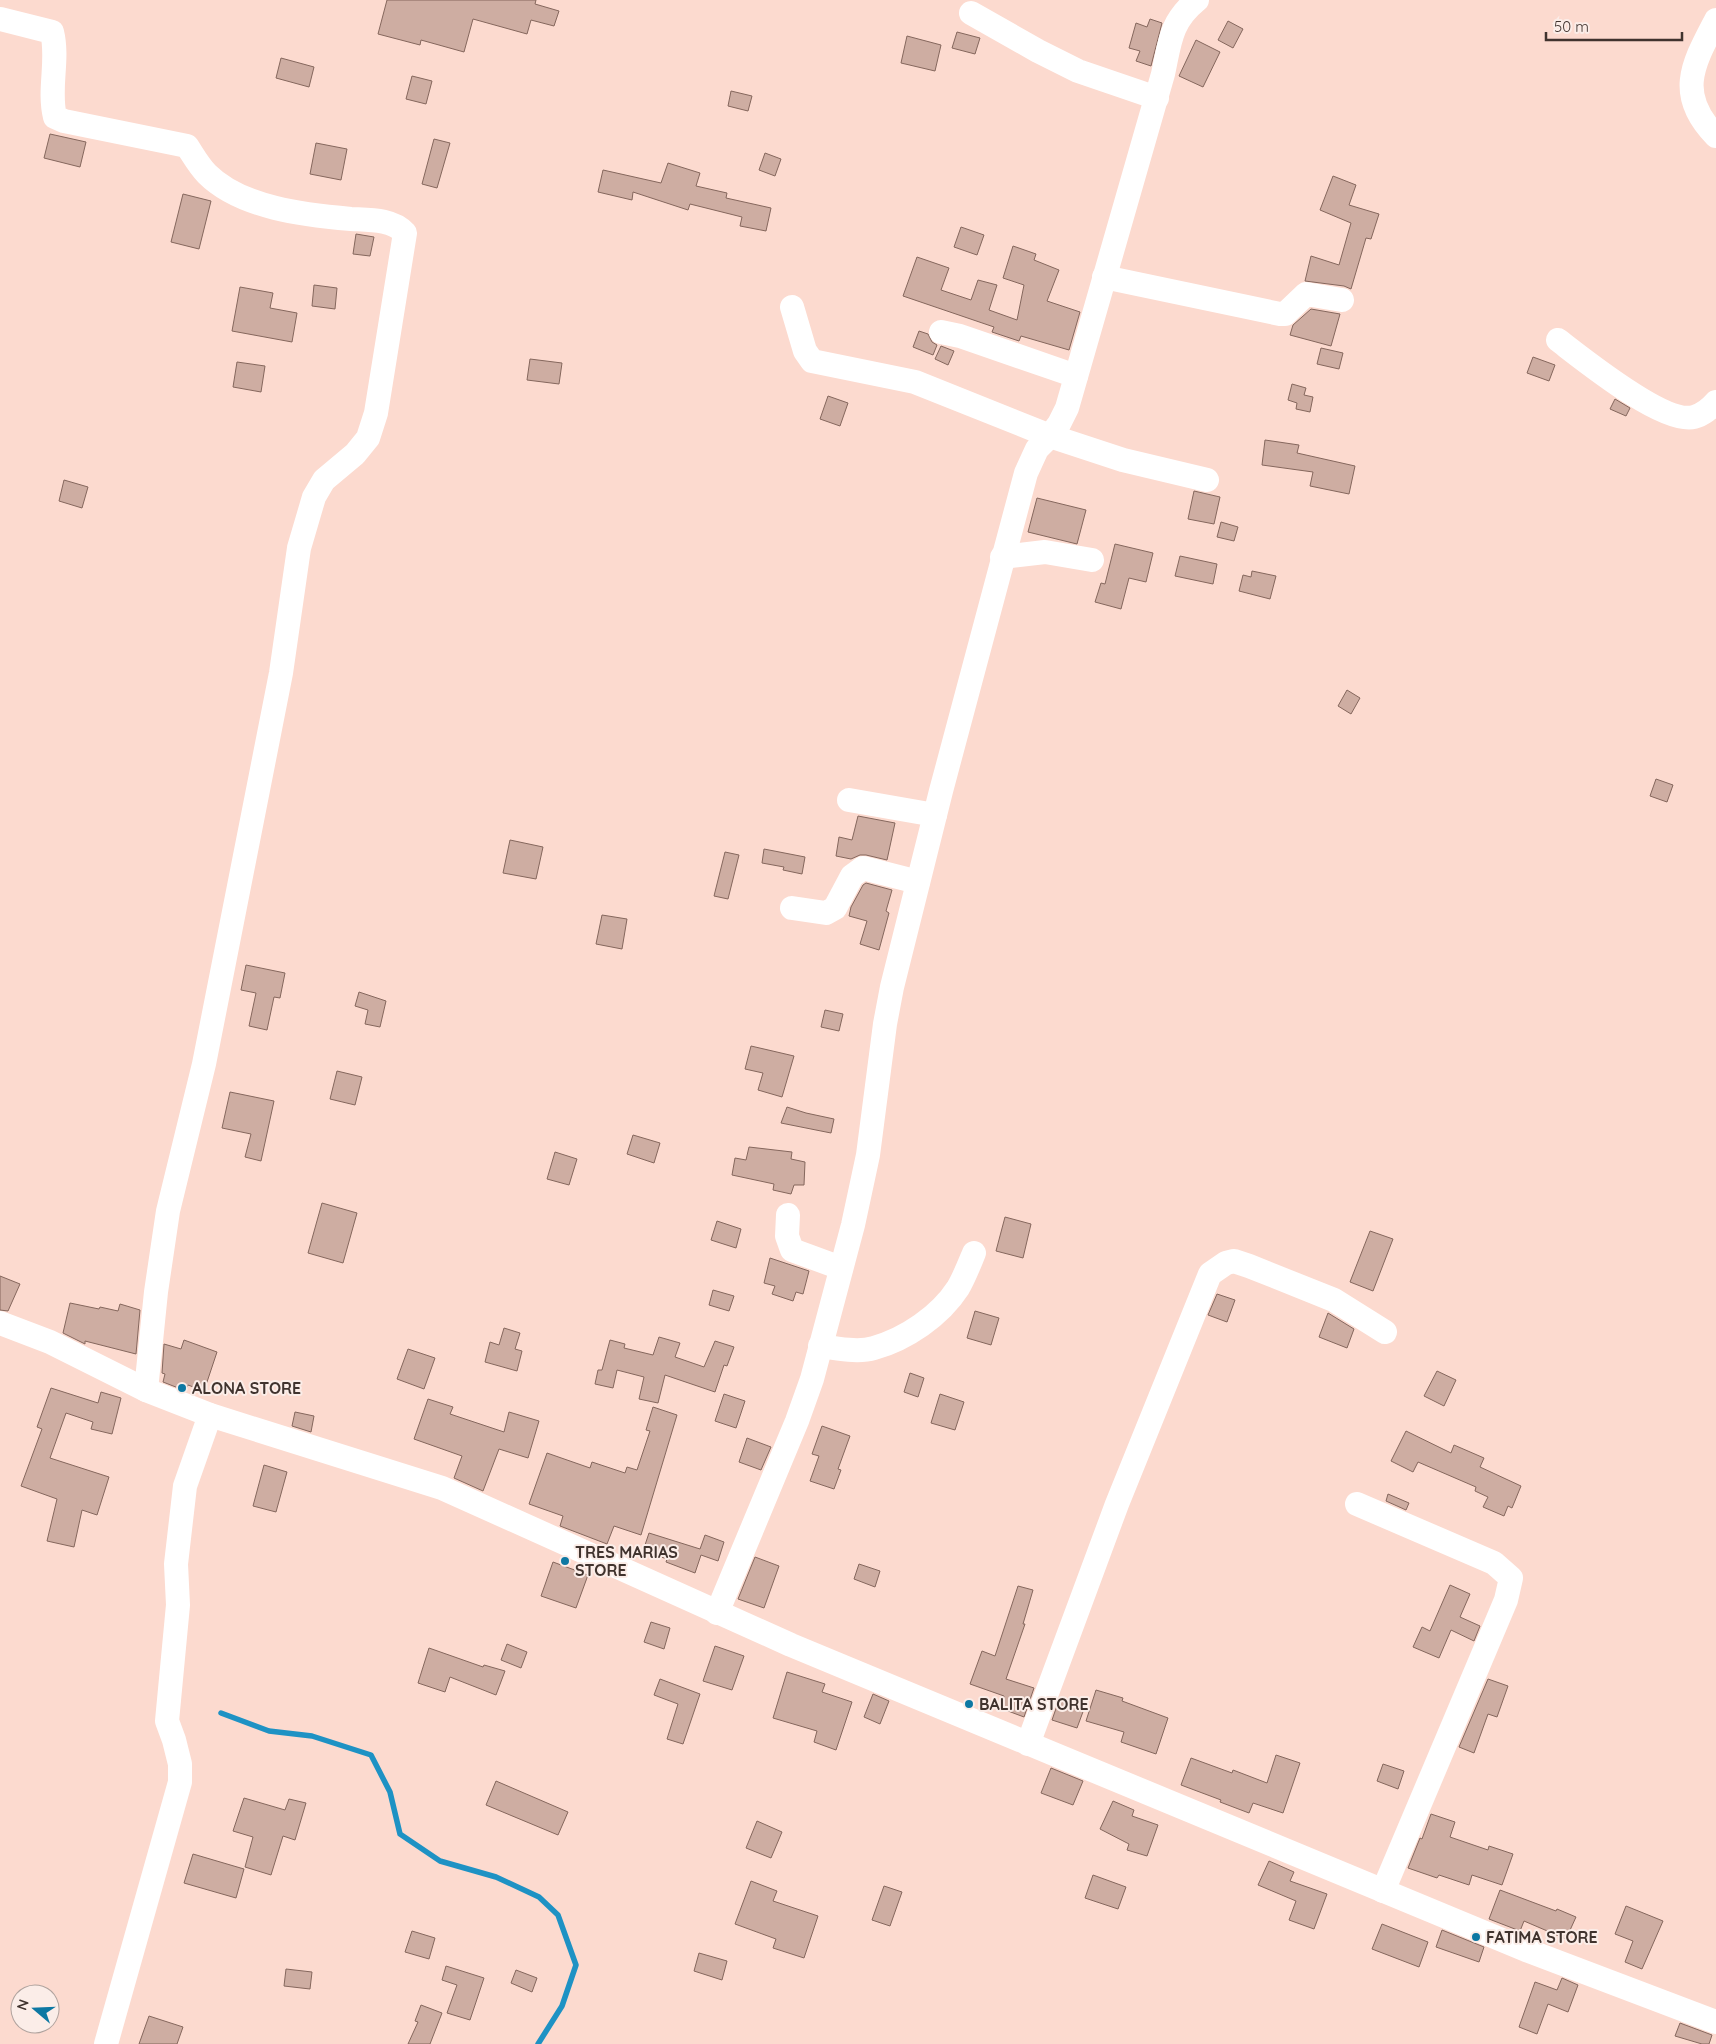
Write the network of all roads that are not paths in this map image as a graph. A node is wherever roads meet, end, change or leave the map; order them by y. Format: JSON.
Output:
{"nodes":[{"id":1,"x":1197,"y":0,"type":"edge"},
{"id":2,"x":971,"y":13,"type":"dead end"},
{"id":3,"x":0,"y":19,"type":"edge"},
{"id":4,"x":1716,"y":20,"type":"edge"},
{"id":5,"x":1157,"y":98,"type":"junction"},
{"id":6,"x":1716,"y":136,"type":"edge"},
{"id":7,"x":1104,"y":277,"type":"junction"},
{"id":8,"x":1342,"y":300,"type":"dead end"},
{"id":9,"x":792,"y":307,"type":"dead end"},
{"id":10,"x":941,"y":332,"type":"dead end"},
{"id":11,"x":1558,"y":340,"type":"dead end"},
{"id":12,"x":1076,"y":376,"type":"junction"},
{"id":13,"x":1716,"y":402,"type":"edge"},
{"id":14,"x":1050,"y":436,"type":"junction"},
{"id":15,"x":1207,"y":480,"type":"dead end"},
{"id":16,"x":1002,"y":557,"type":"junction"},
{"id":17,"x":1092,"y":560,"type":"dead end"},
{"id":18,"x":850,"y":800,"type":"dead end"},
{"id":19,"x":935,"y":815,"type":"junction"},
{"id":20,"x":918,"y":882,"type":"junction"},
{"id":21,"x":792,"y":908,"type":"dead end"},
{"id":22,"x":788,"y":1215,"type":"dead end"},
{"id":23,"x":974,"y":1253,"type":"dead end"},
{"id":24,"x":841,"y":1268,"type":"junction"},
{"id":25,"x":0,"y":1323,"type":"edge"},
{"id":26,"x":1385,"y":1332,"type":"dead end"},
{"id":27,"x":820,"y":1346,"type":"junction"},
{"id":28,"x":146,"y":1390,"type":"junction"},
{"id":29,"x":210,"y":1415,"type":"junction"},
{"id":30,"x":1356,"y":1504,"type":"dead end"},
{"id":31,"x":717,"y":1613,"type":"junction"},
{"id":32,"x":1028,"y":1744,"type":"junction"},
{"id":33,"x":1382,"y":1892,"type":"junction"},
{"id":34,"x":1716,"y":2022,"type":"edge"},
{"id":35,"x":106,"y":2044,"type":"edge"}],
"edges":[{"from":1,"to":5,"type":"street"},
{"from":2,"to":5,"type":"street"},
{"from":3,"to":28,"type":"street"},
{"from":4,"to":6,"type":"street"},
{"from":5,"to":7,"type":"street"},
{"from":7,"to":8,"type":"street"},
{"from":7,"to":12,"type":"street"},
{"from":9,"to":14,"type":"street"},
{"from":10,"to":12,"type":"street"},
{"from":11,"to":13,"type":"street"},
{"from":12,"to":14,"type":"street"},
{"from":14,"to":15,"type":"street"},
{"from":14,"to":16,"type":"street"},
{"from":16,"to":17,"type":"street"},
{"from":16,"to":19,"type":"street"},
{"from":18,"to":19,"type":"street"},
{"from":19,"to":20,"type":"street"},
{"from":20,"to":21,"type":"street"},
{"from":20,"to":24,"type":"street"},
{"from":22,"to":24,"type":"street"},
{"from":23,"to":27,"type":"street"},
{"from":24,"to":27,"type":"street"},
{"from":25,"to":28,"type":"street"},
{"from":26,"to":32,"type":"street"},
{"from":27,"to":31,"type":"street"},
{"from":28,"to":29,"type":"street"},
{"from":29,"to":31,"type":"street"},
{"from":29,"to":35,"type":"street"},
{"from":30,"to":33,"type":"street"},
{"from":31,"to":32,"type":"street"},
{"from":32,"to":33,"type":"street"},
{"from":33,"to":34,"type":"street"}]}
